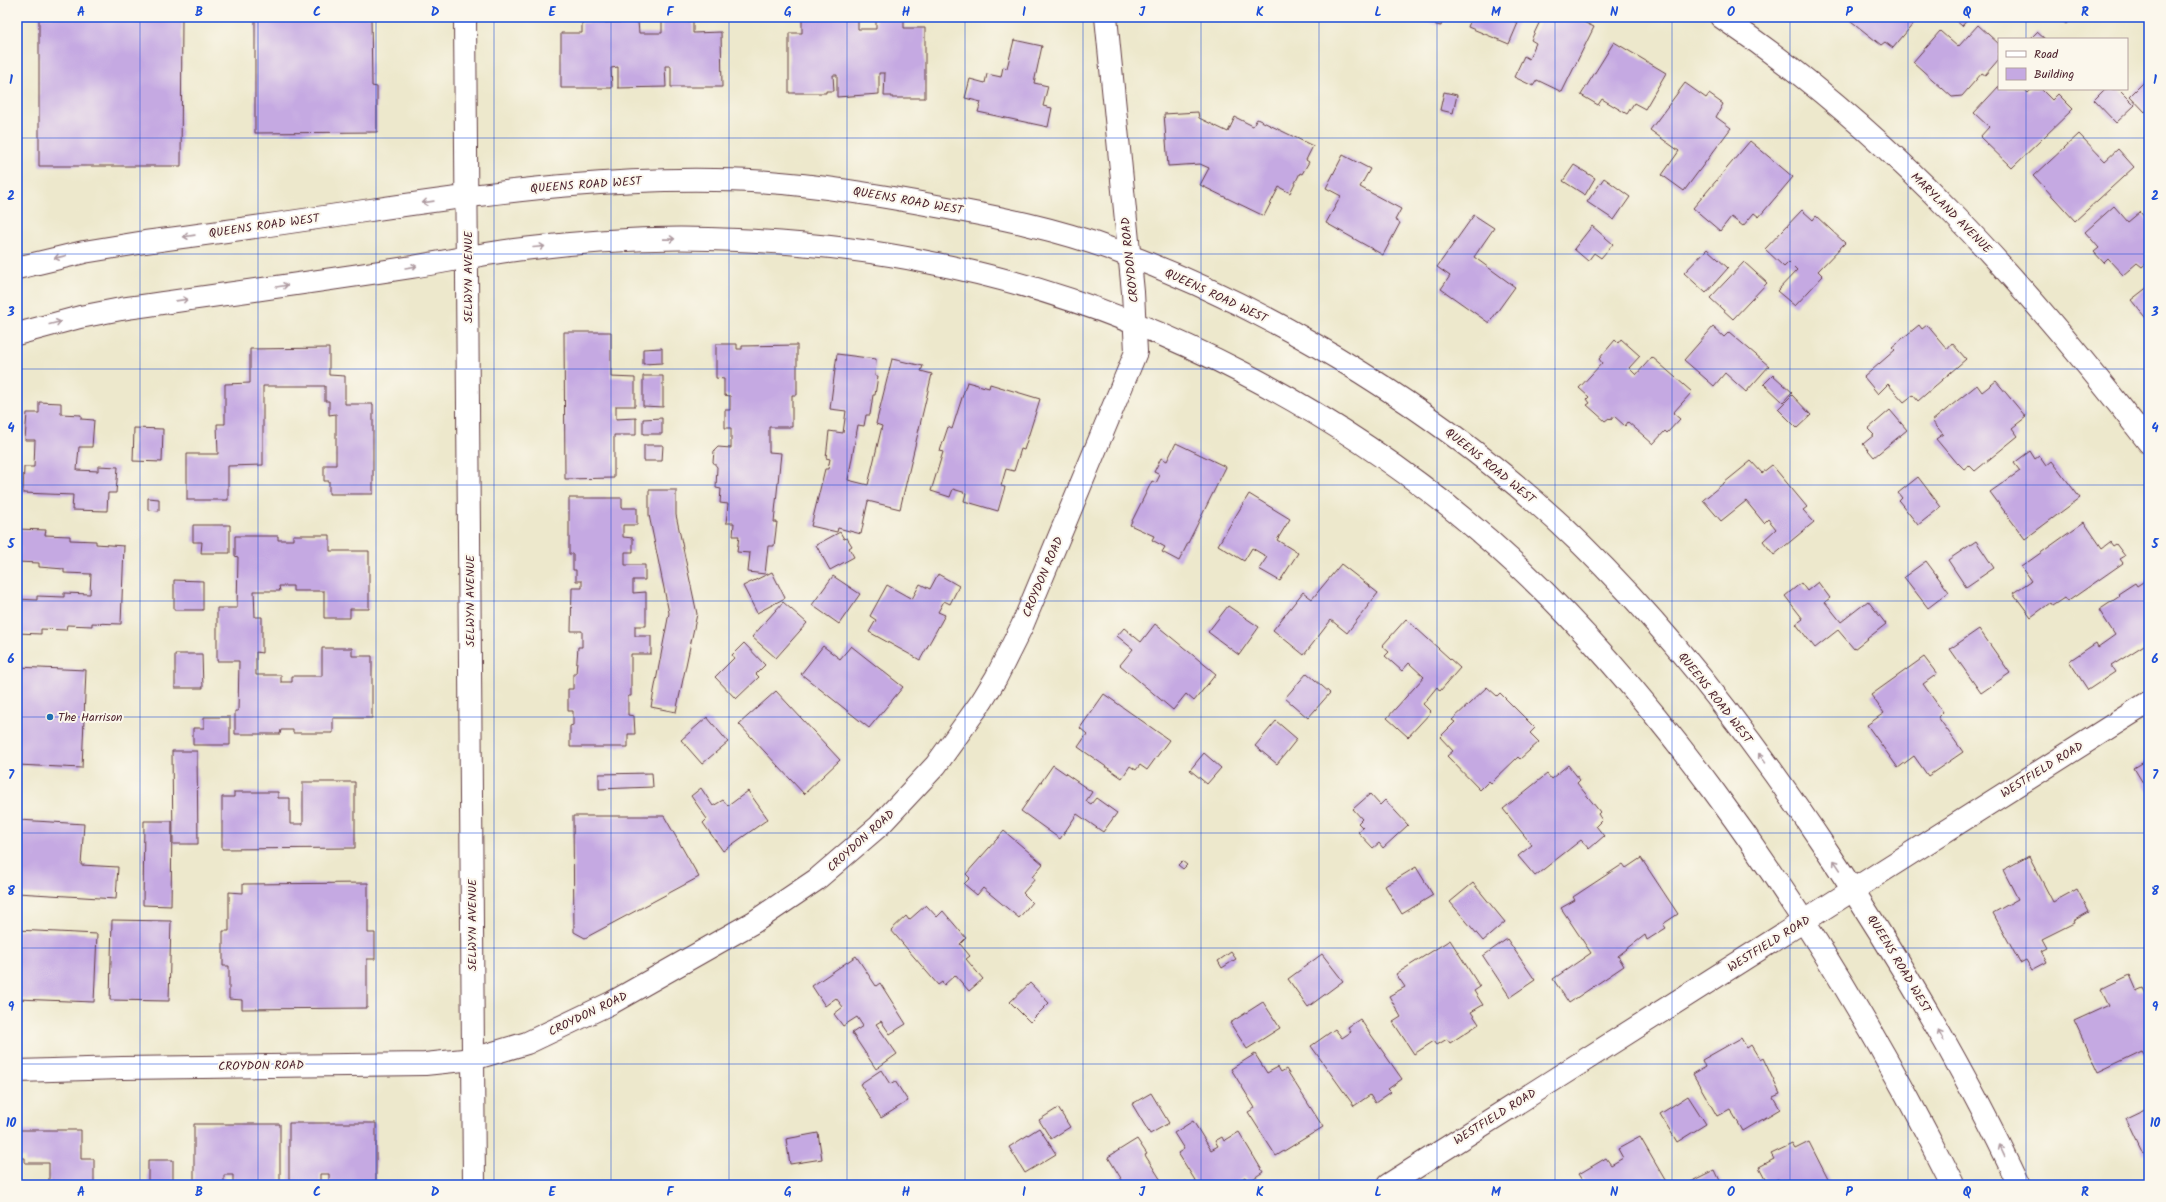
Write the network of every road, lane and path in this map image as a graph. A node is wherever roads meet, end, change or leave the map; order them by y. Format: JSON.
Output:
{"nodes":[{"id":1,"x":465,"y":17,"type":"edge"},
{"id":2,"x":1106,"y":17,"type":"edge"},
{"id":3,"x":1721,"y":17,"type":"edge"},
{"id":4,"x":467,"y":196,"type":"junction"},
{"id":5,"x":1130,"y":256,"type":"junction"},
{"id":6,"x":468,"y":257,"type":"junction"},
{"id":7,"x":17,"y":268,"type":"edge"},
{"id":8,"x":1136,"y":325,"type":"junction"},
{"id":9,"x":17,"y":334,"type":"edge"},
{"id":10,"x":2149,"y":443,"type":"edge"},
{"id":11,"x":2149,"y":702,"type":"edge"},
{"id":12,"x":1854,"y":890,"type":"junction"},
{"id":13,"x":1805,"y":922,"type":"junction"},
{"id":14,"x":473,"y":1060,"type":"junction"},
{"id":15,"x":17,"y":1071,"type":"edge"},
{"id":16,"x":474,"y":1185,"type":"edge"},
{"id":17,"x":1388,"y":1185,"type":"edge"},
{"id":18,"x":1953,"y":1185,"type":"edge"},
{"id":19,"x":2019,"y":1185,"type":"edge"}],
"edges":[{"from":1,"to":4,"type":"street","name":"SELWYN AVENUE"},
{"from":2,"to":5,"type":"street","name":"CROYDON ROAD"},
{"from":3,"to":10,"type":"street","name":"MARYLAND AVENUE"},
{"from":4,"to":5,"type":"street","name":"QUEENS ROAD WEST"},
{"from":4,"to":6,"type":"street","name":"SELWYN AVENUE"},
{"from":4,"to":7,"type":"street","name":"QUEENS ROAD WEST","one_way":true},
{"from":5,"to":8,"type":"street","name":"CROYDON ROAD"},
{"from":12,"to":5,"type":"street","name":"QUEENS ROAD WEST","one_way":true},
{"from":6,"to":8,"type":"street","one_way":true},
{"from":9,"to":6,"type":"street","one_way":true},
{"from":6,"to":14,"type":"street","name":"SELWYN AVENUE"},
{"from":8,"to":13,"type":"street"},
{"from":8,"to":14,"type":"street","name":"CROYDON ROAD"},
{"from":11,"to":12,"type":"street","name":"WESTFIELD ROAD"},
{"from":12,"to":13,"type":"street","name":"WESTFIELD ROAD"},
{"from":19,"to":12,"type":"street","name":"QUEENS ROAD WEST","one_way":true},
{"from":13,"to":17,"type":"street","name":"WESTFIELD ROAD"},
{"from":13,"to":18,"type":"street"},
{"from":14,"to":15,"type":"street","name":"CROYDON ROAD"},
{"from":14,"to":16,"type":"street","name":"SELWYN AVENUE"}]}
